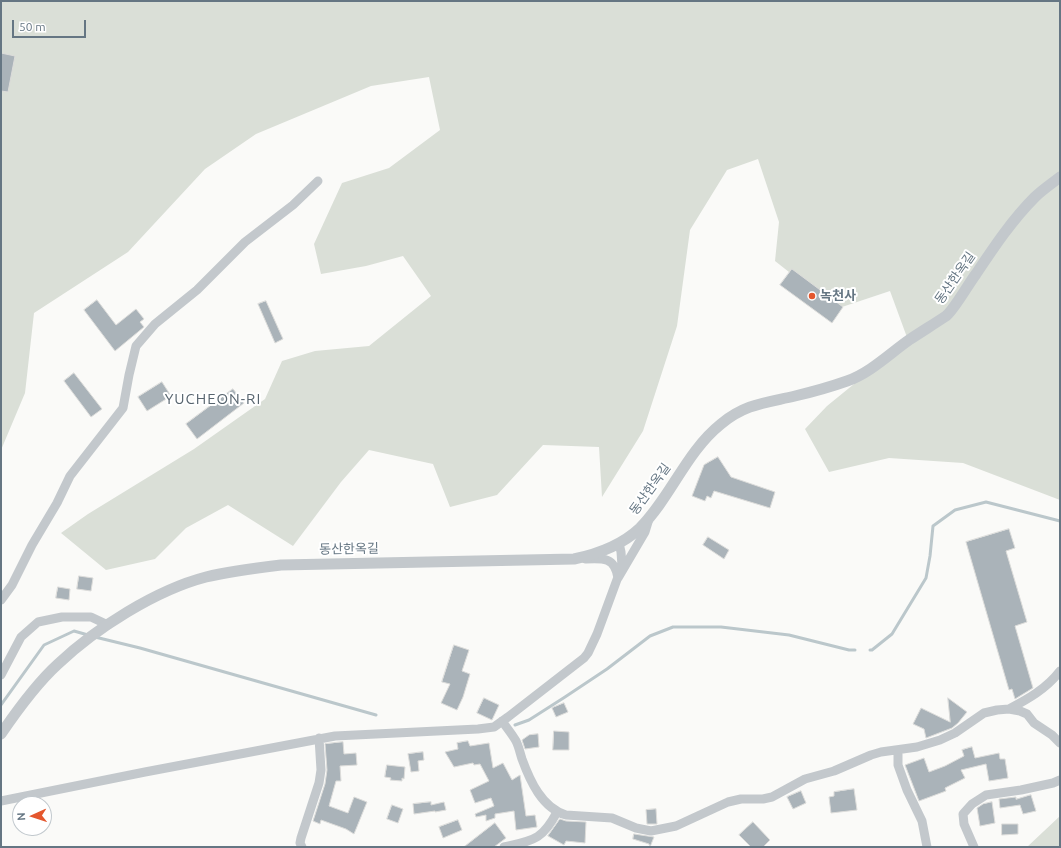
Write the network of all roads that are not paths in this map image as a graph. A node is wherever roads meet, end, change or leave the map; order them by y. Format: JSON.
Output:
{"nodes":[{"id":1,"x":1060,"y":177,"type":"edge"},
{"id":2,"x":318,"y":181,"type":"dead end"},
{"id":3,"x":651,"y":516,"type":"junction"},
{"id":4,"x":619,"y":543,"type":"junction"},
{"id":5,"x":574,"y":559,"type":"junction"},
{"id":6,"x":618,"y":578,"type":"junction"},
{"id":7,"x":1,"y":600,"type":"edge"},
{"id":8,"x":104,"y":628,"type":"junction"},
{"id":9,"x":1060,"y":671,"type":"edge"},
{"id":10,"x":1,"y":675,"type":"edge"},
{"id":11,"x":1009,"y":709,"type":"junction"},
{"id":12,"x":502,"y":721,"type":"junction"},
{"id":13,"x":1,"y":734,"type":"edge"},
{"id":14,"x":319,"y":738,"type":"junction"},
{"id":15,"x":1060,"y":742,"type":"edge"},
{"id":16,"x":898,"y":750,"type":"junction"},
{"id":17,"x":1060,"y":780,"type":"edge"},
{"id":18,"x":1,"y":801,"type":"edge"},
{"id":19,"x":557,"y":812,"type":"junction"},
{"id":20,"x":522,"y":845,"type":"edge"},
{"id":21,"x":302,"y":847,"type":"edge"},
{"id":22,"x":504,"y":847,"type":"edge"},
{"id":23,"x":927,"y":847,"type":"edge"},
{"id":24,"x":974,"y":847,"type":"edge"}],
"edges":[{"from":1,"to":3,"type":"street","name":"동산한옥길"},
{"from":2,"to":7,"type":"street"},
{"from":3,"to":4,"type":"street","name":"동산한옥길"},
{"from":3,"to":6,"type":"street"},
{"from":4,"to":5,"type":"street","name":"동산한옥길"},
{"from":4,"to":6,"type":"street"},
{"from":5,"to":6,"type":"street"},
{"from":5,"to":8,"type":"street","name":"동산한옥길"},
{"from":6,"to":12,"type":"street"},
{"from":8,"to":10,"type":"street"},
{"from":8,"to":13,"type":"street","name":"동산한옥길"},
{"from":9,"to":11,"type":"street"},
{"from":11,"to":15,"type":"street"},
{"from":11,"to":16,"type":"street"},
{"from":12,"to":14,"type":"street"},
{"from":12,"to":19,"type":"street"},
{"from":14,"to":18,"type":"street"},
{"from":14,"to":21,"type":"street"},
{"from":16,"to":19,"type":"street"},
{"from":16,"to":23,"type":"street"},
{"from":17,"to":24,"type":"street"},
{"from":19,"to":20,"type":"street"},
{"from":20,"to":22,"type":"street"}]}
